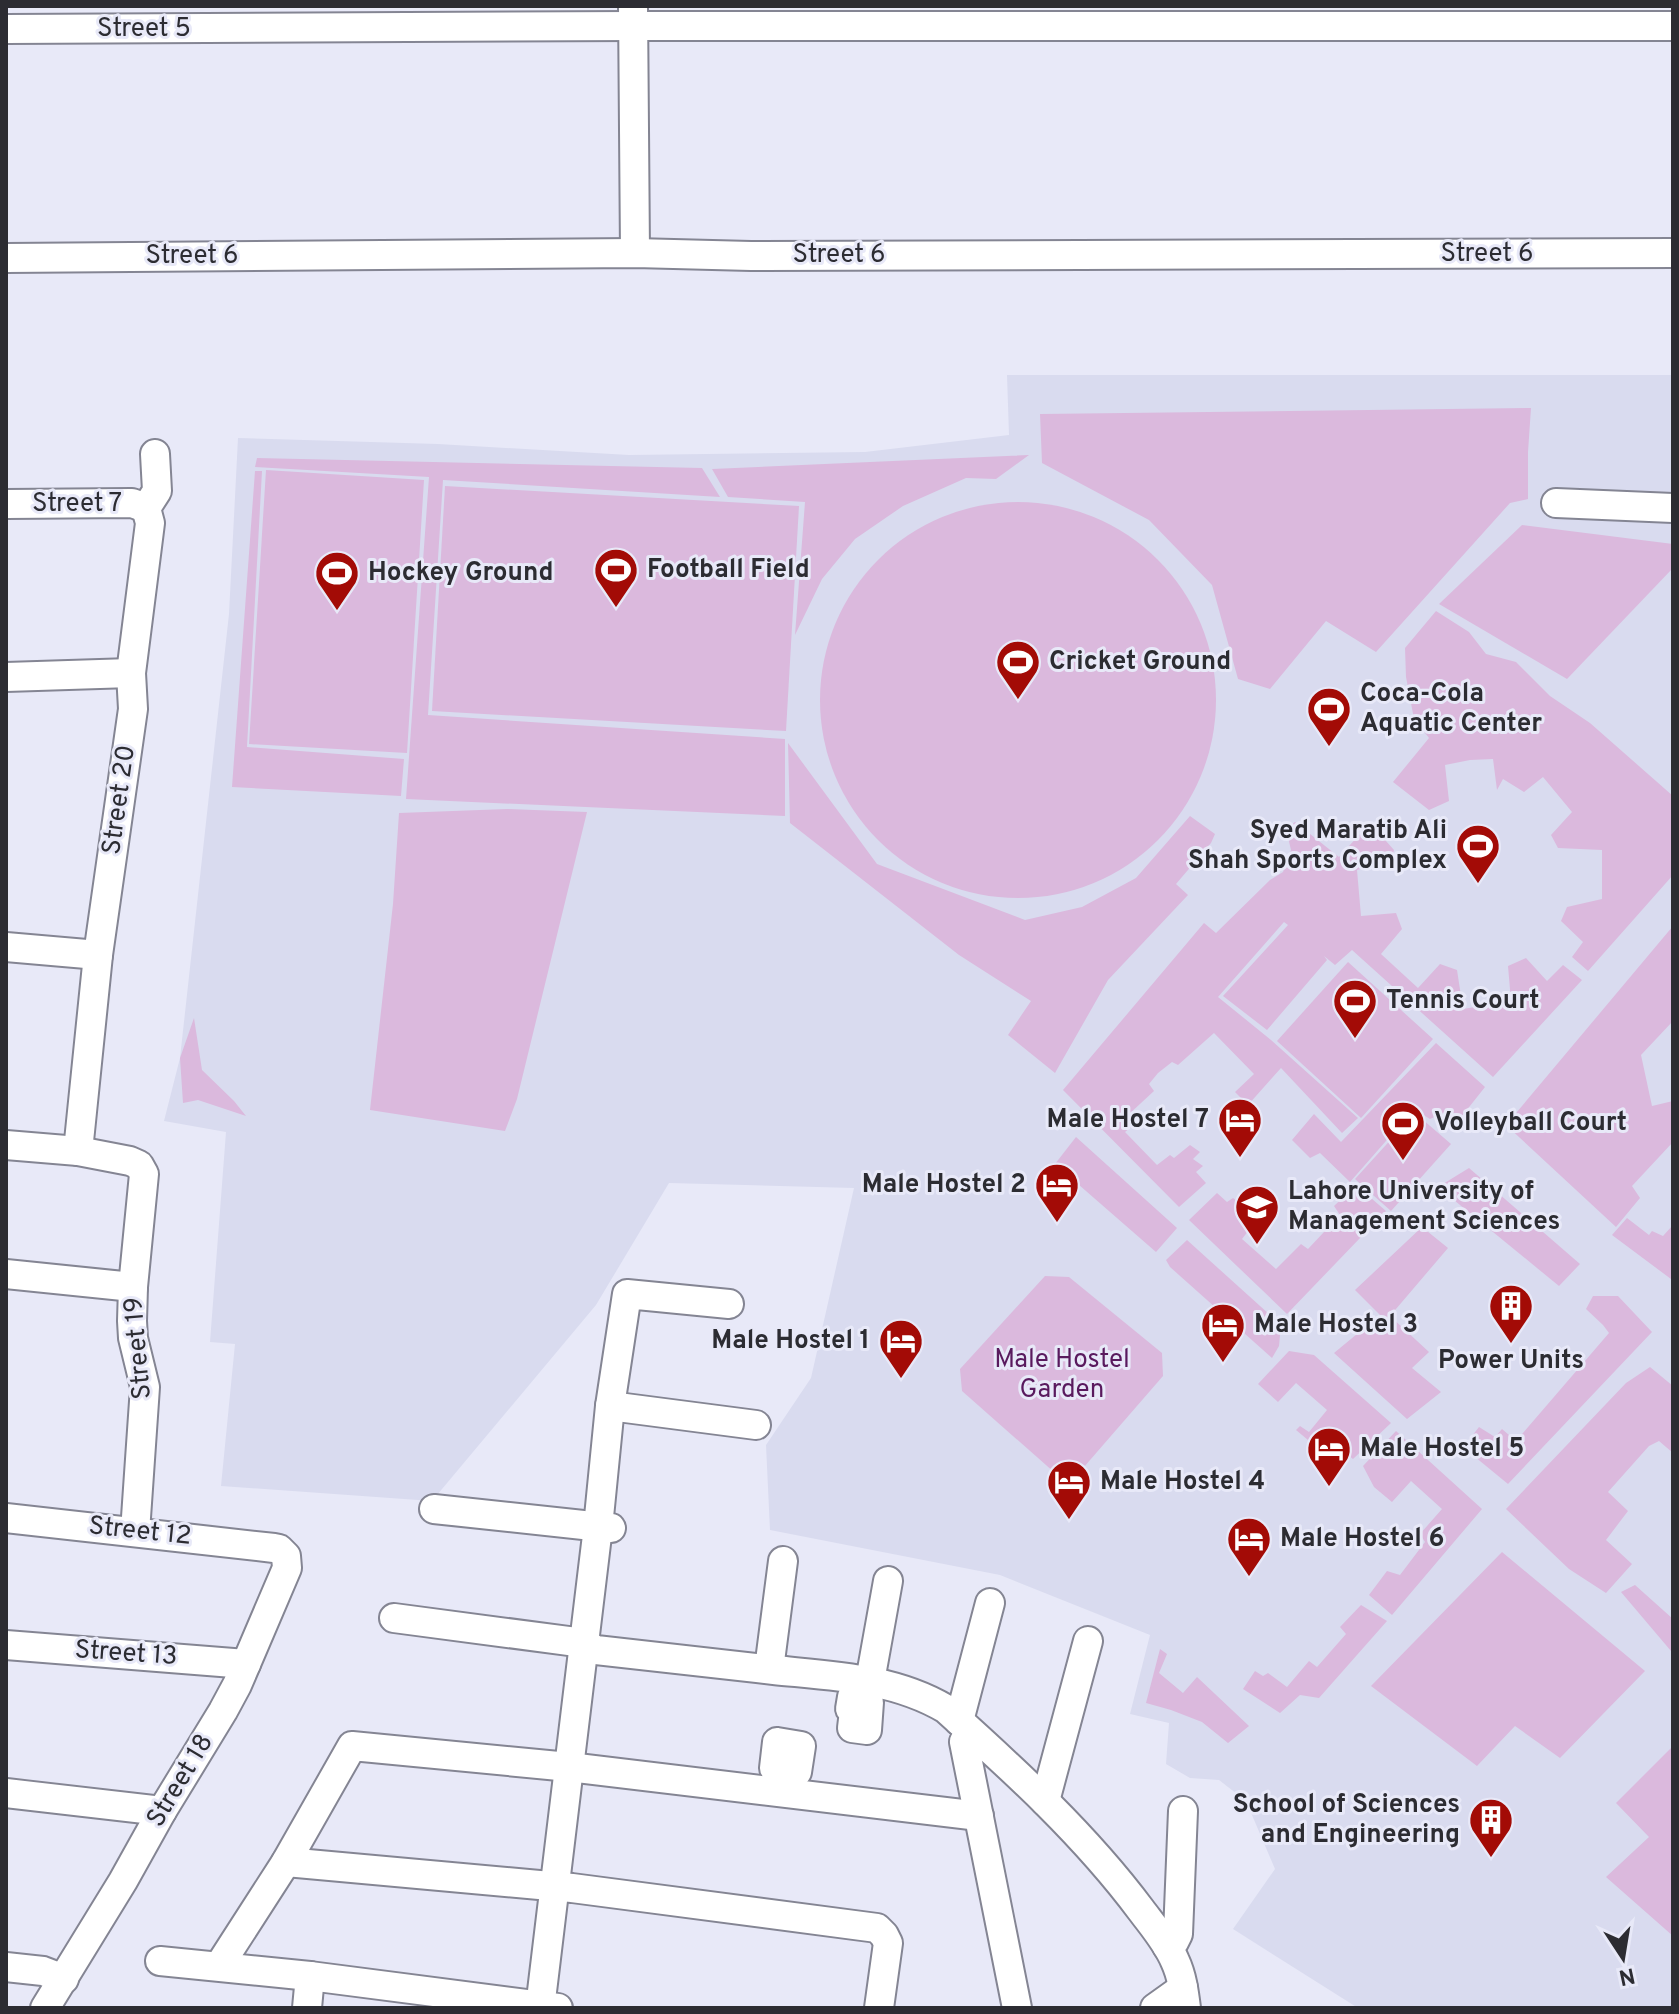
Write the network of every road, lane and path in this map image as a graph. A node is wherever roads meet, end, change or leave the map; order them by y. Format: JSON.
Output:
{"nodes":[{"id":1,"x":634,"y":16,"type":"edge"},
{"id":2,"x":1365,"y":16,"type":"edge"},
{"id":3,"x":1516,"y":16,"type":"edge"},
{"id":4,"x":1673,"y":26,"type":"edge"},
{"id":5,"x":6,"y":29,"type":"edge"},
{"id":6,"x":635,"y":253,"type":"junction"},
{"id":7,"x":1673,"y":253,"type":"edge"},
{"id":8,"x":6,"y":258,"type":"edge"},
{"id":9,"x":155,"y":454,"type":"dead end"},
{"id":10,"x":1556,"y":503,"type":"dead end"},
{"id":11,"x":6,"y":504,"type":"edge"},
{"id":12,"x":146,"y":508,"type":"junction"},
{"id":13,"x":1673,"y":508,"type":"edge"},
{"id":14,"x":131,"y":673,"type":"junction"},
{"id":15,"x":6,"y":677,"type":"edge"},
{"id":16,"x":6,"y":947,"type":"edge"},
{"id":17,"x":98,"y":955,"type":"junction"},
{"id":18,"x":6,"y":1145,"type":"edge"},
{"id":19,"x":78,"y":1151,"type":"junction"},
{"id":20,"x":6,"y":1274,"type":"edge"},
{"id":21,"x":133,"y":1287,"type":"junction"},
{"id":22,"x":729,"y":1304,"type":"dead end"},
{"id":23,"x":618,"y":1407,"type":"junction"},
{"id":24,"x":756,"y":1425,"type":"dead end"},
{"id":25,"x":434,"y":1509,"type":"dead end"},
{"id":26,"x":6,"y":1518,"type":"edge"},
{"id":27,"x":605,"y":1528,"type":"junction"},
{"id":28,"x":135,"y":1532,"type":"junction"},
{"id":29,"x":274,"y":1548,"type":"joint"},
{"id":30,"x":783,"y":1561,"type":"dead end"},
{"id":31,"x":888,"y":1581,"type":"dead end"},
{"id":32,"x":990,"y":1603,"type":"dead end"},
{"id":33,"x":394,"y":1618,"type":"dead end"},
{"id":34,"x":1088,"y":1641,"type":"dead end"},
{"id":35,"x":6,"y":1645,"type":"edge"},
{"id":36,"x":590,"y":1646,"type":"junction"},
{"id":37,"x":246,"y":1664,"type":"junction"},
{"id":38,"x":769,"y":1669,"type":"junction"},
{"id":39,"x":870,"y":1681,"type":"junction"},
{"id":40,"x":966,"y":1729,"type":"junction"},
{"id":41,"x":576,"y":1768,"type":"junction"},
{"id":42,"x":6,"y":1793,"type":"edge"},
{"id":43,"x":1045,"y":1801,"type":"junction"},
{"id":44,"x":162,"y":1811,"type":"junction"},
{"id":45,"x":1183,"y":1811,"type":"dead end"},
{"id":46,"x":979,"y":1816,"type":"junction"},
{"id":47,"x":286,"y":1862,"type":"junction"},
{"id":48,"x":564,"y":1888,"type":"junction"},
{"id":49,"x":1167,"y":1946,"type":"junction"},
{"id":50,"x":160,"y":1961,"type":"dead end"},
{"id":51,"x":219,"y":1966,"type":"junction"},
{"id":52,"x":6,"y":1967,"type":"edge"},
{"id":53,"x":310,"y":1976,"type":"junction"},
{"id":54,"x":64,"y":1979,"type":"junction"},
{"id":55,"x":1185,"y":1998,"type":"edge"},
{"id":56,"x":549,"y":2007,"type":"edge"},
{"id":57,"x":45,"y":2008,"type":"edge"},
{"id":58,"x":307,"y":2008,"type":"edge"},
{"id":59,"x":879,"y":2008,"type":"edge"},
{"id":60,"x":1017,"y":2008,"type":"edge"},
{"id":61,"x":1155,"y":2008,"type":"edge"}],
"edges":[{"from":1,"to":2,"type":"street","name":"Street 5"},
{"from":1,"to":5,"type":"street","name":"Street 5"},
{"from":1,"to":6,"type":"street"},
{"from":2,"to":3,"type":"street","name":"Street 5"},
{"from":3,"to":4,"type":"street","name":"Street 5"},
{"from":6,"to":7,"type":"street","name":"Street 6"},
{"from":6,"to":8,"type":"street","name":"Street 6"},
{"from":9,"to":12,"type":"street","name":"Street 20"},
{"from":10,"to":13,"type":"street"},
{"from":11,"to":12,"type":"street","name":"Street 7"},
{"from":12,"to":14,"type":"street","name":"Street 20"},
{"from":14,"to":15,"type":"street"},
{"from":14,"to":17,"type":"street","name":"Street 20"},
{"from":16,"to":17,"type":"street"},
{"from":17,"to":19,"type":"street","name":"Street 20"},
{"from":18,"to":19,"type":"street"},
{"from":19,"to":21,"type":"street","name":"Street 19"},
{"from":20,"to":21,"type":"street"},
{"from":21,"to":28,"type":"street","name":"Street 19"},
{"from":22,"to":23,"type":"street"},
{"from":23,"to":24,"type":"street"},
{"from":23,"to":27,"type":"street"},
{"from":25,"to":27,"type":"street"},
{"from":26,"to":28,"type":"street","name":"Street 12"},
{"from":27,"to":36,"type":"street"},
{"from":28,"to":29,"type":"street","name":"Street 12"},
{"from":29,"to":37,"type":"street","name":"Street 18"},
{"from":30,"to":38,"type":"street"},
{"from":31,"to":39,"type":"street"},
{"from":32,"to":40,"type":"street"},
{"from":33,"to":36,"type":"street"},
{"from":34,"to":43,"type":"street"},
{"from":35,"to":37,"type":"street","name":"Street 13"},
{"from":36,"to":38,"type":"street"},
{"from":36,"to":41,"type":"street"},
{"from":37,"to":44,"type":"street","name":"Street 18"},
{"from":38,"to":39,"type":"street"},
{"from":39,"to":40,"type":"street"},
{"from":40,"to":43,"type":"street"},
{"from":40,"to":46,"type":"street"},
{"from":41,"to":46,"type":"street"},
{"from":41,"to":47,"type":"street"},
{"from":41,"to":48,"type":"street"},
{"from":42,"to":44,"type":"street"},
{"from":43,"to":49,"type":"street"},
{"from":44,"to":54,"type":"street","name":"Street 18"},
{"from":45,"to":49,"type":"street"},
{"from":46,"to":60,"type":"street"},
{"from":47,"to":48,"type":"street"},
{"from":47,"to":51,"type":"street"},
{"from":48,"to":56,"type":"street"},
{"from":48,"to":59,"type":"street"},
{"from":49,"to":55,"type":"street"},
{"from":50,"to":51,"type":"street"},
{"from":51,"to":53,"type":"street"},
{"from":52,"to":54,"type":"street"},
{"from":53,"to":56,"type":"street"},
{"from":53,"to":58,"type":"street"},
{"from":54,"to":57,"type":"street","name":"Street 18"},
{"from":55,"to":61,"type":"street"}]}
